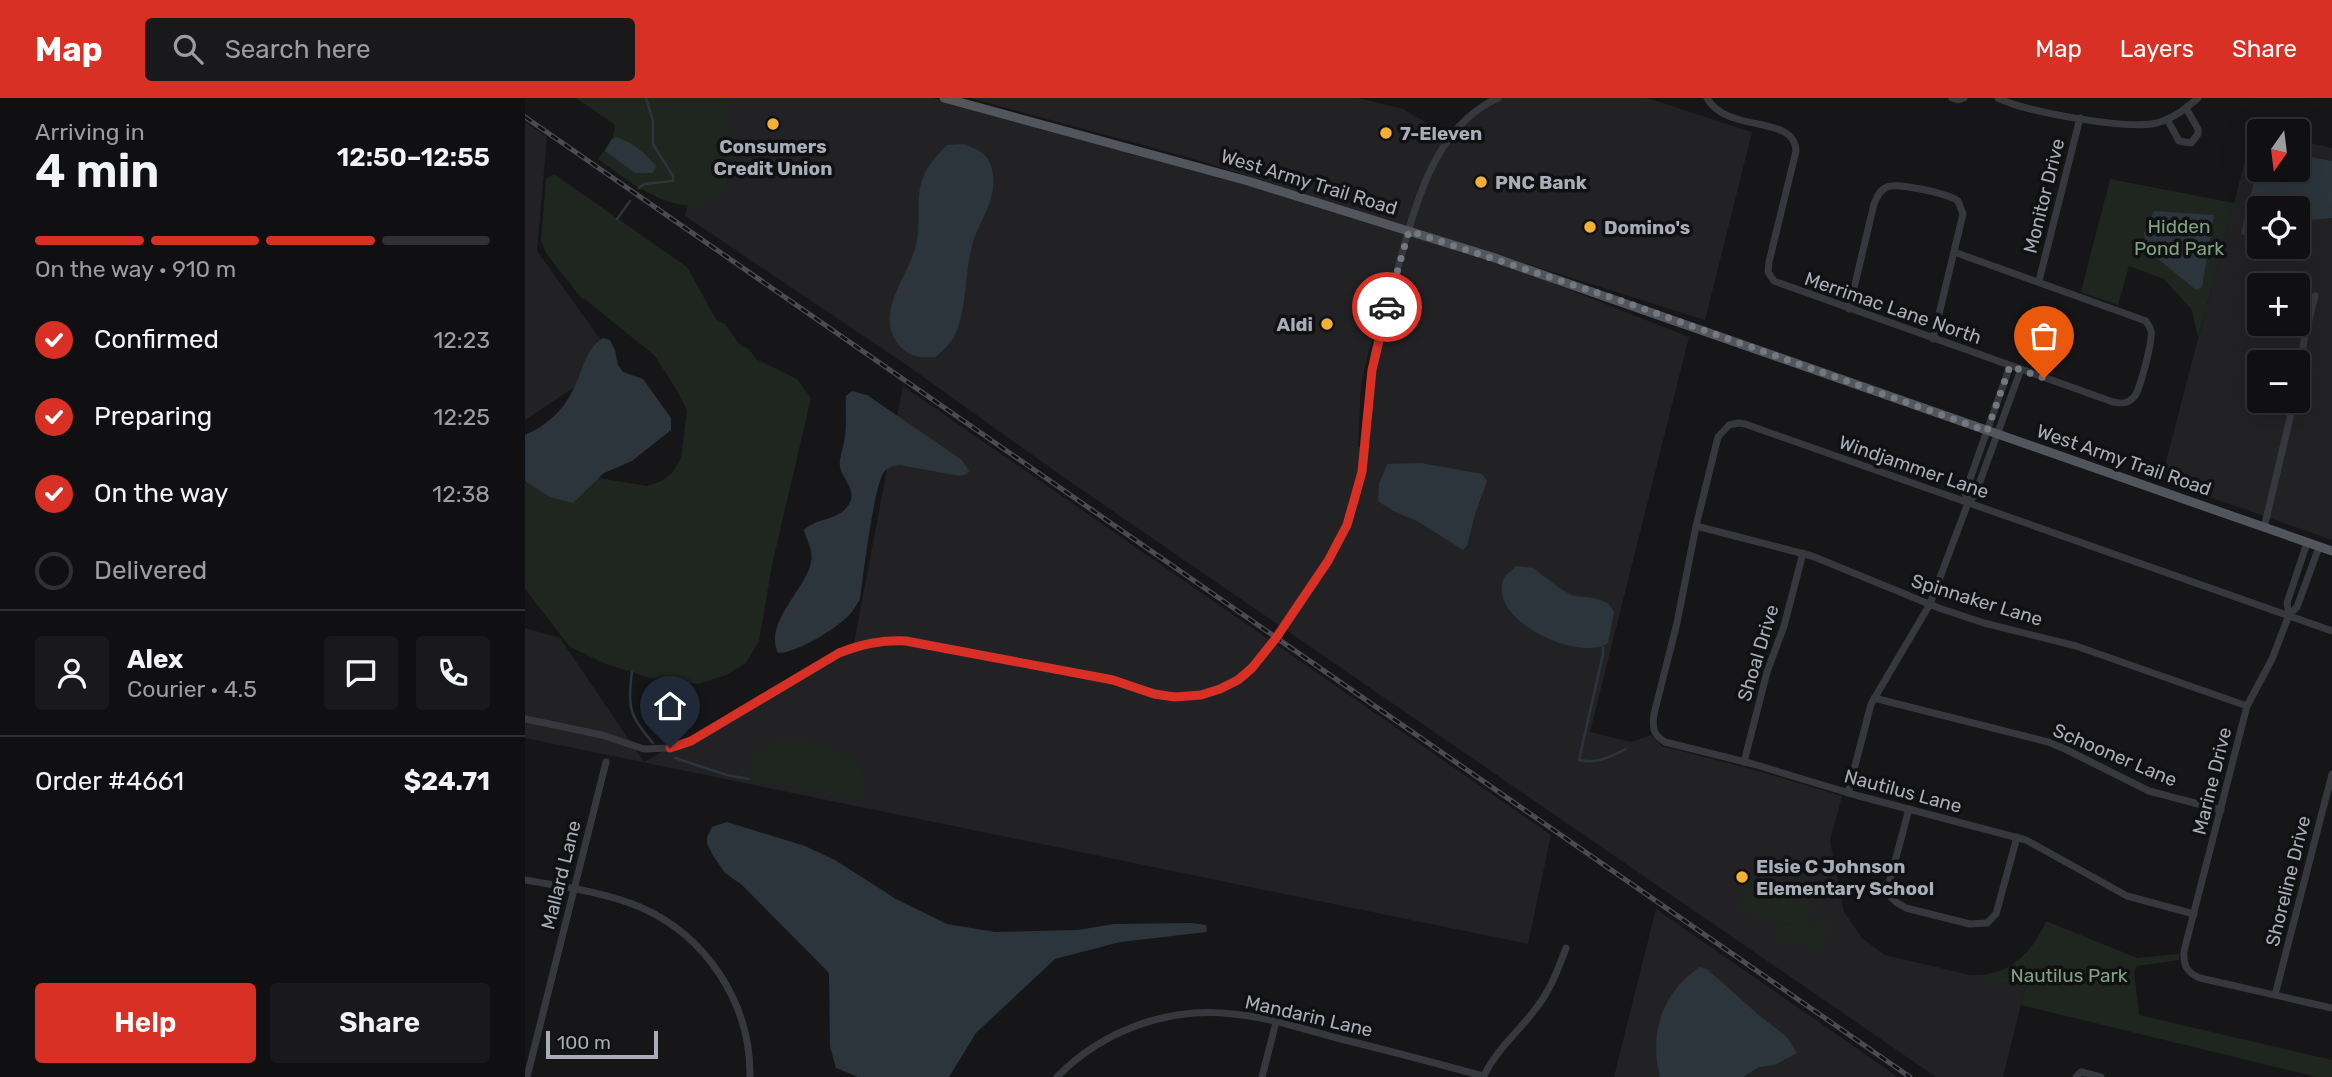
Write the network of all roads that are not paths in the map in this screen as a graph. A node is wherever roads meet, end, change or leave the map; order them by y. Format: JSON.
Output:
{"nodes":[{"id":1,"x":944,"y":98,"type":"edge"},
{"id":2,"x":1498,"y":98,"type":"edge"},
{"id":3,"x":1707,"y":98,"type":"edge"},
{"id":4,"x":1952,"y":98,"type":"edge"},
{"id":5,"x":1964,"y":98,"type":"edge"},
{"id":6,"x":1997,"y":98,"type":"edge"},
{"id":7,"x":2198,"y":98,"type":"edge"},
{"id":8,"x":2186,"y":108,"type":"junction"},
{"id":9,"x":2080,"y":118,"type":"junction"},
{"id":10,"x":2167,"y":119,"type":"junction"},
{"id":11,"x":1409,"y":231,"type":"junction"},
{"id":12,"x":1954,"y":252,"type":"junction"},
{"id":13,"x":2039,"y":281,"type":"junction"},
{"id":14,"x":2315,"y":296,"type":"dead end"},
{"id":15,"x":1849,"y":309,"type":"junction"},
{"id":16,"x":1933,"y":339,"type":"junction"},
{"id":17,"x":2303,"y":350,"type":"edge"},
{"id":18,"x":2010,"y":366,"type":"junction"},
{"id":19,"x":2021,"y":369,"type":"junction"},
{"id":20,"x":2291,"y":413,"type":"edge"},
{"id":21,"x":1992,"y":432,"type":"junction"},
{"id":22,"x":1968,"y":503,"type":"junction"},
{"id":23,"x":1696,"y":526,"type":"junction"},
{"id":24,"x":2265,"y":528,"type":"junction"},
{"id":25,"x":2308,"y":542,"type":"junction"},
{"id":26,"x":2319,"y":547,"type":"junction"},
{"id":27,"x":2332,"y":551,"type":"edge"},
{"id":28,"x":1803,"y":553,"type":"junction"},
{"id":29,"x":1930,"y":604,"type":"junction"},
{"id":30,"x":2289,"y":615,"type":"junction"},
{"id":31,"x":2332,"y":631,"type":"edge"},
{"id":32,"x":1664,"y":674,"type":"joint"},
{"id":33,"x":1874,"y":698,"type":"junction"},
{"id":34,"x":2247,"y":706,"type":"junction"},
{"id":35,"x":525,"y":719,"type":"edge"},
{"id":36,"x":605,"y":762,"type":"dead end"},
{"id":37,"x":1744,"y":762,"type":"junction"},
{"id":38,"x":2332,"y":775,"type":"edge"},
{"id":39,"x":1848,"y":793,"type":"junction"},
{"id":40,"x":1909,"y":809,"type":"junction"},
{"id":41,"x":2221,"y":810,"type":"junction"},
{"id":42,"x":2017,"y":837,"type":"junction"},
{"id":43,"x":525,"y":880,"type":"edge"},
{"id":44,"x":573,"y":890,"type":"junction"},
{"id":45,"x":2194,"y":914,"type":"junction"},
{"id":46,"x":1566,"y":948,"type":"dead end"},
{"id":47,"x":2276,"y":995,"type":"junction"},
{"id":48,"x":2332,"y":1008,"type":"edge"},
{"id":49,"x":1276,"y":1022,"type":"junction"},
{"id":50,"x":1483,"y":1076,"type":"edge"},
{"id":51,"x":527,"y":1077,"type":"edge"},
{"id":52,"x":750,"y":1077,"type":"edge"},
{"id":53,"x":1057,"y":1077,"type":"edge"},
{"id":54,"x":1262,"y":1077,"type":"edge"},
{"id":55,"x":2077,"y":1077,"type":"edge"},
{"id":56,"x":2101,"y":1077,"type":"edge"}],
"edges":[{"from":1,"to":11,"type":"main road","name":"West Army Trail Road"},
{"from":2,"to":11,"type":"street"},
{"from":3,"to":15,"type":"street","name":"Merrimac Lane North"},
{"from":4,"to":5,"type":"street"},
{"from":6,"to":9,"type":"street"},
{"from":7,"to":8,"type":"street"},
{"from":8,"to":10,"type":"street"},
{"from":8,"to":10,"type":"street"},
{"from":9,"to":10,"type":"street"},
{"from":9,"to":13,"type":"street","name":"Monitor Drive"},
{"from":11,"to":21,"type":"main road","name":"West Army Trail Road"},
{"from":11,"to":35,"type":"street"},
{"from":12,"to":13,"type":"street"},
{"from":12,"to":15,"type":"street"},
{"from":12,"to":16,"type":"street"},
{"from":13,"to":19,"type":"street","name":"Merrimac Lane North"},
{"from":14,"to":17,"type":"street"},
{"from":15,"to":16,"type":"street","name":"Merrimac Lane North"},
{"from":16,"to":18,"type":"street","name":"Merrimac Lane North"},
{"from":18,"to":19,"type":"street","name":"Merrimac Lane North"},
{"from":18,"to":21,"type":"street"},
{"from":19,"to":21,"type":"street"},
{"from":20,"to":24,"type":"street"},
{"from":21,"to":22,"type":"street"},
{"from":21,"to":24,"type":"main road","name":"West Army Trail Road"},
{"from":22,"to":23,"type":"street","name":"Windjammer Lane"},
{"from":22,"to":29,"type":"street"},
{"from":22,"to":30,"type":"street","name":"Windjammer Lane"},
{"from":23,"to":28,"type":"street","name":"Spinnaker Lane"},
{"from":23,"to":32,"type":"street","name":"Windjammer Lane"},
{"from":24,"to":25,"type":"main road","name":"West Army Trail Road"},
{"from":25,"to":26,"type":"main road","name":"West Army Trail Road"},
{"from":25,"to":30,"type":"street","name":"Marine Drive"},
{"from":26,"to":27,"type":"main road","name":"West Army Trail Road"},
{"from":26,"to":30,"type":"street","name":"Marine Drive"},
{"from":28,"to":29,"type":"street","name":"Spinnaker Lane"},
{"from":28,"to":37,"type":"street","name":"Shoal Drive"},
{"from":29,"to":33,"type":"street"},
{"from":29,"to":34,"type":"street","name":"Spinnaker Lane"},
{"from":30,"to":31,"type":"street","name":"Windjammer Lane"},
{"from":30,"to":34,"type":"street","name":"Marine Drive"},
{"from":32,"to":37,"type":"street","name":"Nautilus Lane"},
{"from":33,"to":39,"type":"street"},
{"from":33,"to":41,"type":"street","name":"Schooner Lane"},
{"from":34,"to":41,"type":"street","name":"Marine Drive"},
{"from":36,"to":44,"type":"street","name":"Mallard Lane"},
{"from":37,"to":39,"type":"street","name":"Nautilus Lane"},
{"from":38,"to":47,"type":"street","name":"Shoreline Drive"},
{"from":39,"to":40,"type":"street","name":"Nautilus Lane"},
{"from":40,"to":42,"type":"street","name":"Nautilus Lane"},
{"from":40,"to":42,"type":"street"},
{"from":41,"to":45,"type":"street","name":"Marine Drive"},
{"from":42,"to":45,"type":"street","name":"Nautilus Lane"},
{"from":43,"to":44,"type":"street"},
{"from":44,"to":51,"type":"street","name":"Mallard Lane"},
{"from":44,"to":52,"type":"street"},
{"from":45,"to":47,"type":"street","name":"Marine Drive"},
{"from":46,"to":50,"type":"street"},
{"from":47,"to":48,"type":"street"},
{"from":49,"to":50,"type":"street","name":"Mandarin Lane"},
{"from":49,"to":53,"type":"street","name":"Mandarin Lane"},
{"from":49,"to":54,"type":"street"},
{"from":55,"to":56,"type":"street"}]}
